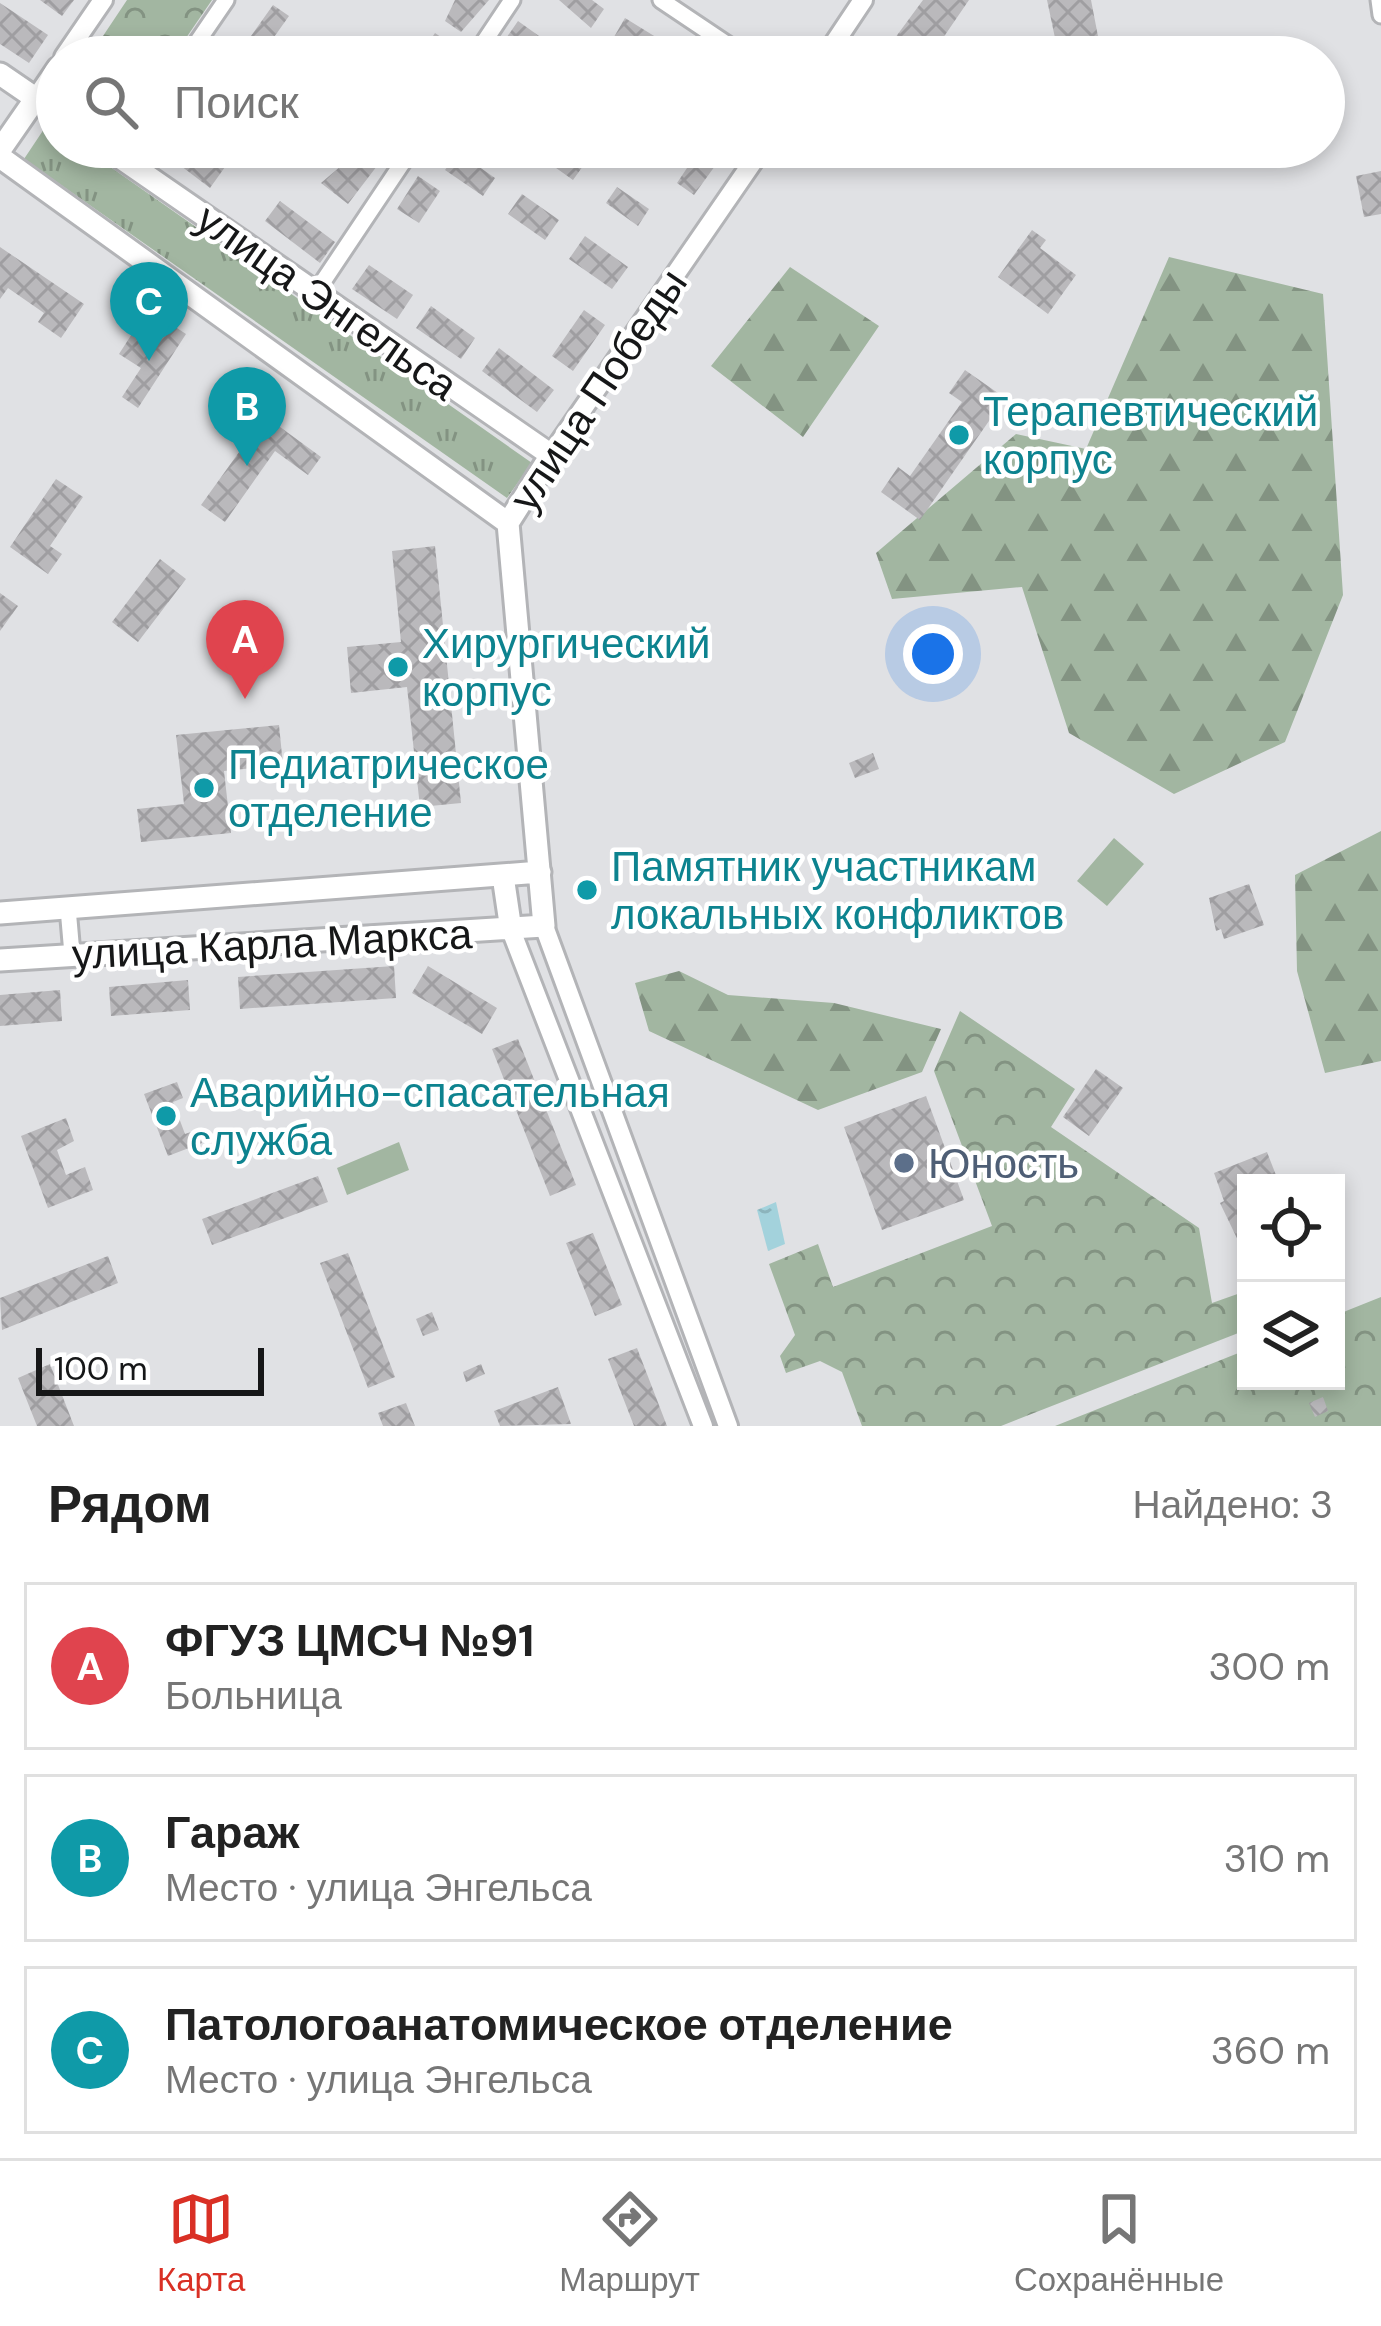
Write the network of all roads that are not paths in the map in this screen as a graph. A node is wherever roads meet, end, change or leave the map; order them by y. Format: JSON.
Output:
{"nodes":[{"id":1,"x":103,"y":0,"type":"edge"},
{"id":2,"x":226,"y":0,"type":"edge"},
{"id":3,"x":512,"y":0,"type":"edge"},
{"id":4,"x":661,"y":0,"type":"edge"},
{"id":5,"x":863,"y":0,"type":"edge"},
{"id":6,"x":1379,"y":0,"type":"edge"},
{"id":7,"x":1381,"y":15,"type":"edge"},
{"id":8,"x":78,"y":36,"type":"edge"},
{"id":9,"x":201,"y":36,"type":"edge"},
{"id":10,"x":488,"y":36,"type":"edge"},
{"id":11,"x":715,"y":36,"type":"edge"},
{"id":12,"x":839,"y":36,"type":"edge"},
{"id":13,"x":0,"y":74,"type":"edge"},
{"id":14,"x":36,"y":98,"type":"joint"},
{"id":15,"x":0,"y":153,"type":"edge"},
{"id":16,"x":140,"y":168,"type":"edge"},
{"id":17,"x":399,"y":168,"type":"edge"},
{"id":18,"x":749,"y":168,"type":"edge"},
{"id":19,"x":314,"y":296,"type":"junction"},
{"id":20,"x":551,"y":455,"type":"junction"},
{"id":21,"x":508,"y":523,"type":"junction"},
{"id":22,"x":540,"y":872,"type":"junction"},
{"id":23,"x":502,"y":876,"type":"junction"},
{"id":24,"x":68,"y":908,"type":"junction"},
{"id":25,"x":0,"y":913,"type":"edge"},
{"id":26,"x":544,"y":926,"type":"junction"},
{"id":27,"x":511,"y":931,"type":"junction"},
{"id":28,"x":72,"y":955,"type":"junction"},
{"id":29,"x":0,"y":960,"type":"edge"},
{"id":30,"x":703,"y":1426,"type":"edge"},
{"id":31,"x":728,"y":1426,"type":"edge"}],
"edges":[{"from":1,"to":8,"type":"street"},
{"from":2,"to":9,"type":"street"},
{"from":3,"to":10,"type":"street"},
{"from":4,"to":11,"type":"street"},
{"from":5,"to":12,"type":"street"},
{"from":6,"to":7,"type":"street"},
{"from":13,"to":14,"type":"main road"},
{"from":14,"to":15,"type":"main road"},
{"from":15,"to":21,"type":"main road","name":"улица Энгельса"},
{"from":16,"to":19,"type":"main road","name":"улица Энгельса"},
{"from":17,"to":19,"type":"street"},
{"from":18,"to":20,"type":"street","name":"улица Победы"},
{"from":19,"to":20,"type":"main road","name":"улица Энгельса"},
{"from":20,"to":21,"type":"main road","name":"улица Победы"},
{"from":21,"to":22,"type":"main road","name":"улица Победы"},
{"from":22,"to":23,"type":"main road"},
{"from":22,"to":26,"type":"main road","name":"улица Победы"},
{"from":23,"to":24,"type":"main road","name":"улица Карла Маркса"},
{"from":23,"to":27,"type":"main road"},
{"from":24,"to":25,"type":"main road","name":"улица Карла Маркса"},
{"from":24,"to":28,"type":"street"},
{"from":26,"to":27,"type":"main road","name":"улица Карла Маркса"},
{"from":26,"to":31,"type":"street","name":"улица Победы"},
{"from":27,"to":28,"type":"main road","name":"улица Карла Маркса"},
{"from":27,"to":30,"type":"street"},
{"from":28,"to":29,"type":"main road","name":"улица Карла Маркса"}]}
